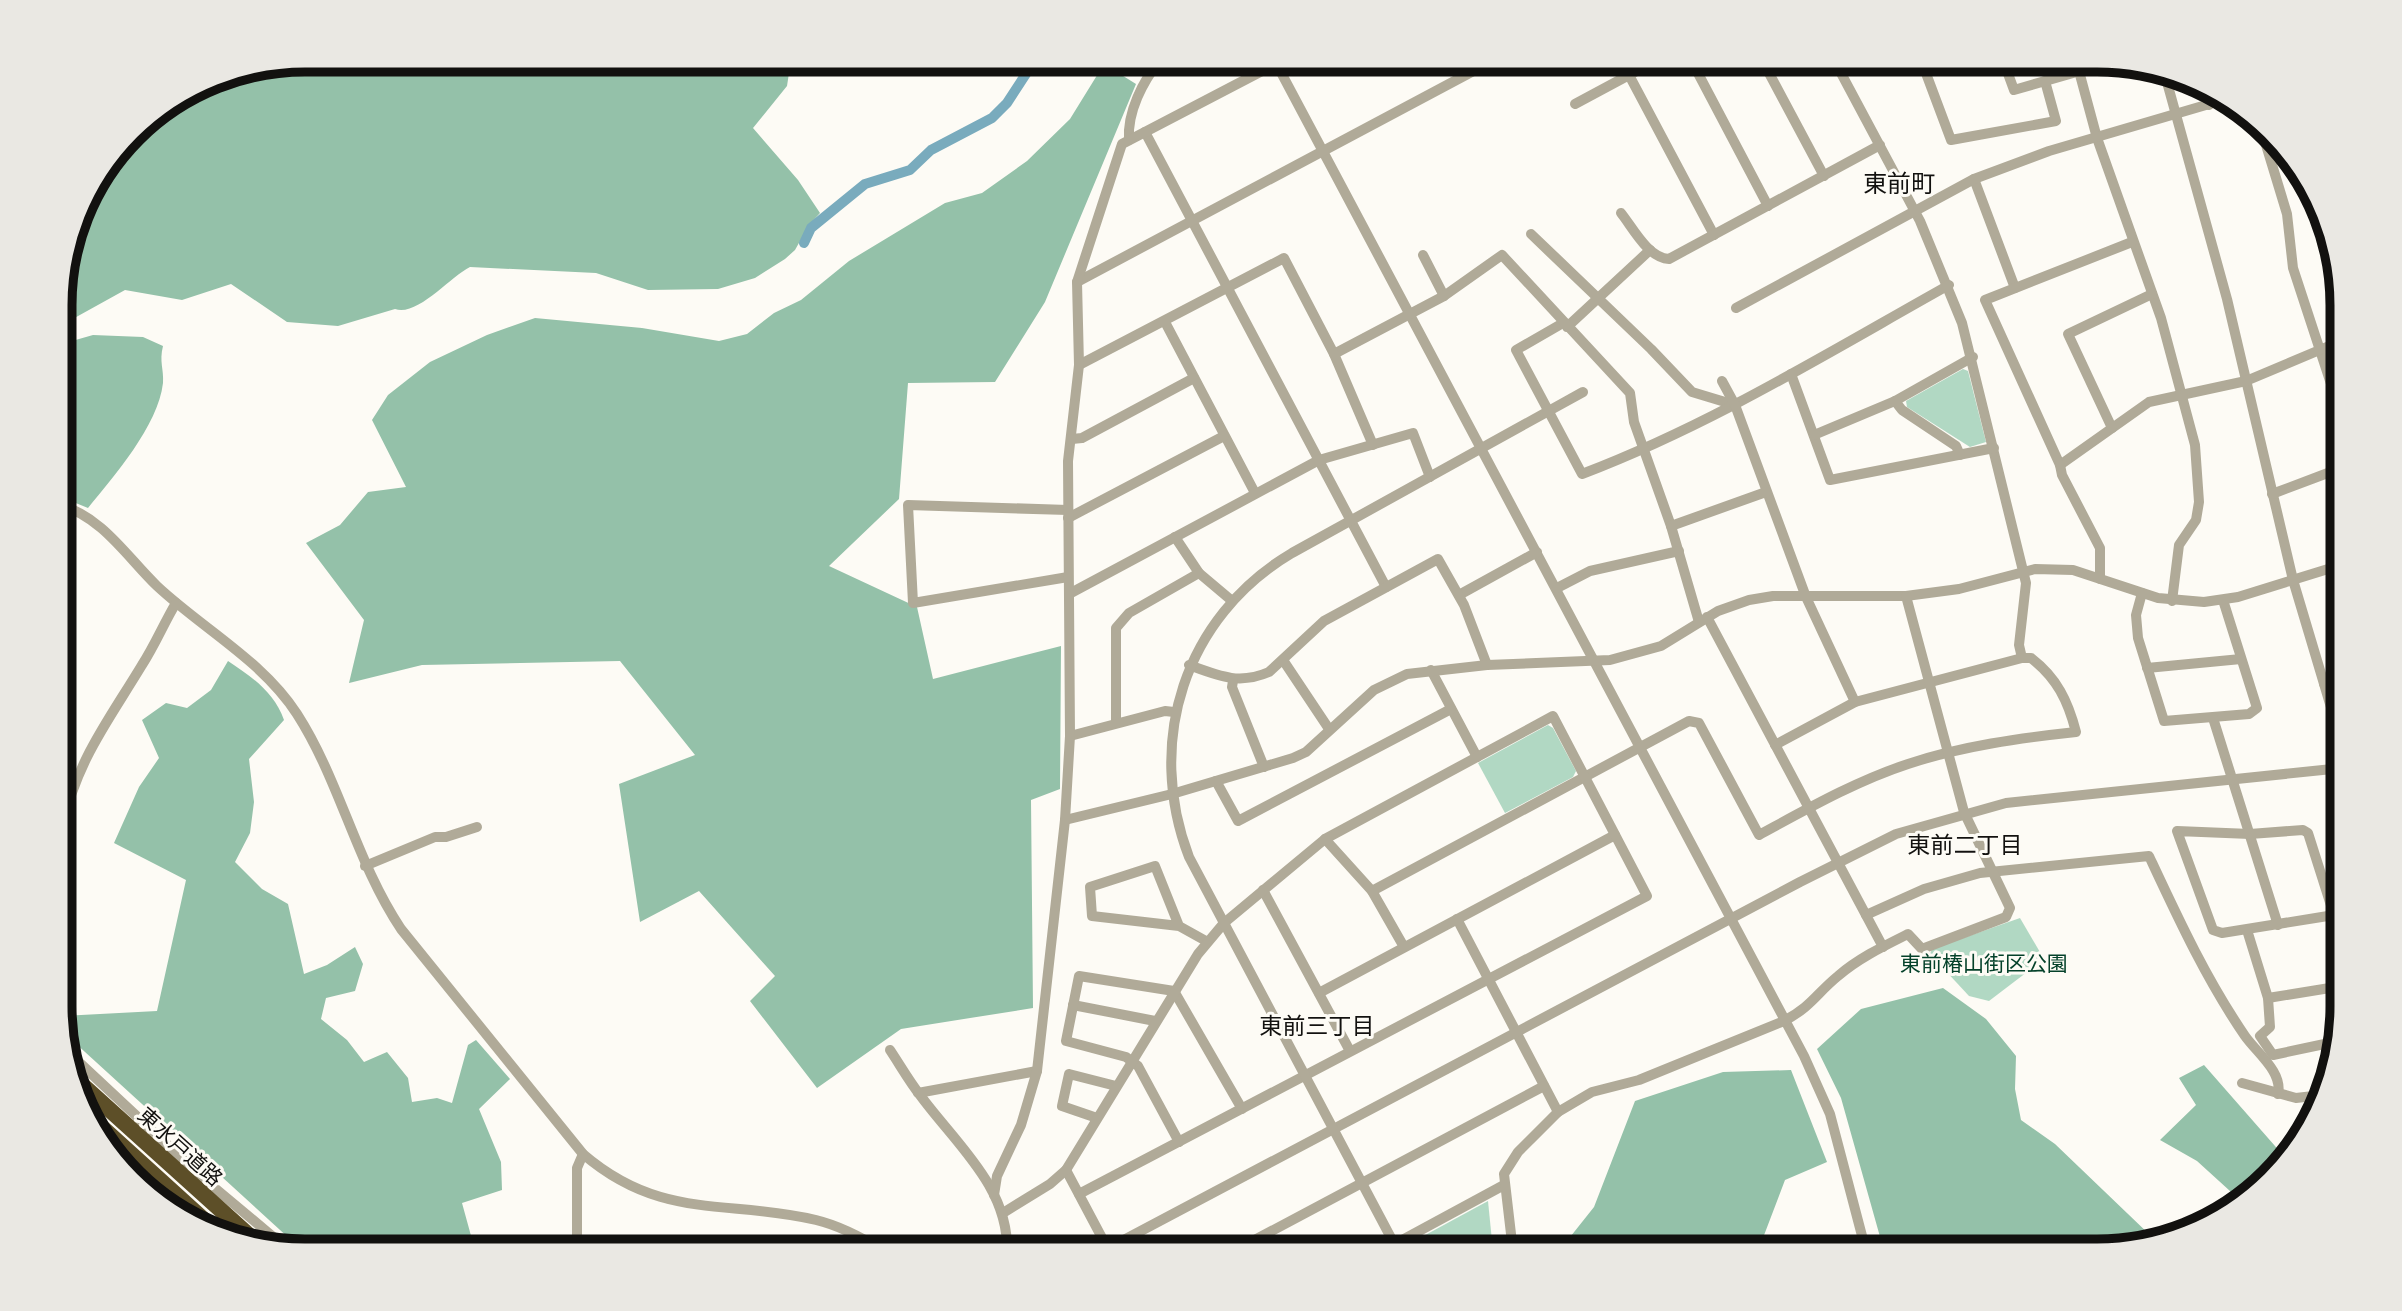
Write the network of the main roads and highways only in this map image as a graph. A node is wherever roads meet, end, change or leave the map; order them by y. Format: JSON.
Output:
{"nodes":[{"id":1,"x":89,"y":1091,"type":"edge"},
{"id":2,"x":112,"y":1136,"type":"edge"},
{"id":3,"x":193,"y":1210,"type":"edge"},
{"id":4,"x":244,"y":1231,"type":"edge"}],
"edges":[{"from":1,"to":4,"type":"highway","name":"東水戸道路"},
{"from":2,"to":3,"type":"highway","name":"東水戸道路"}]}
